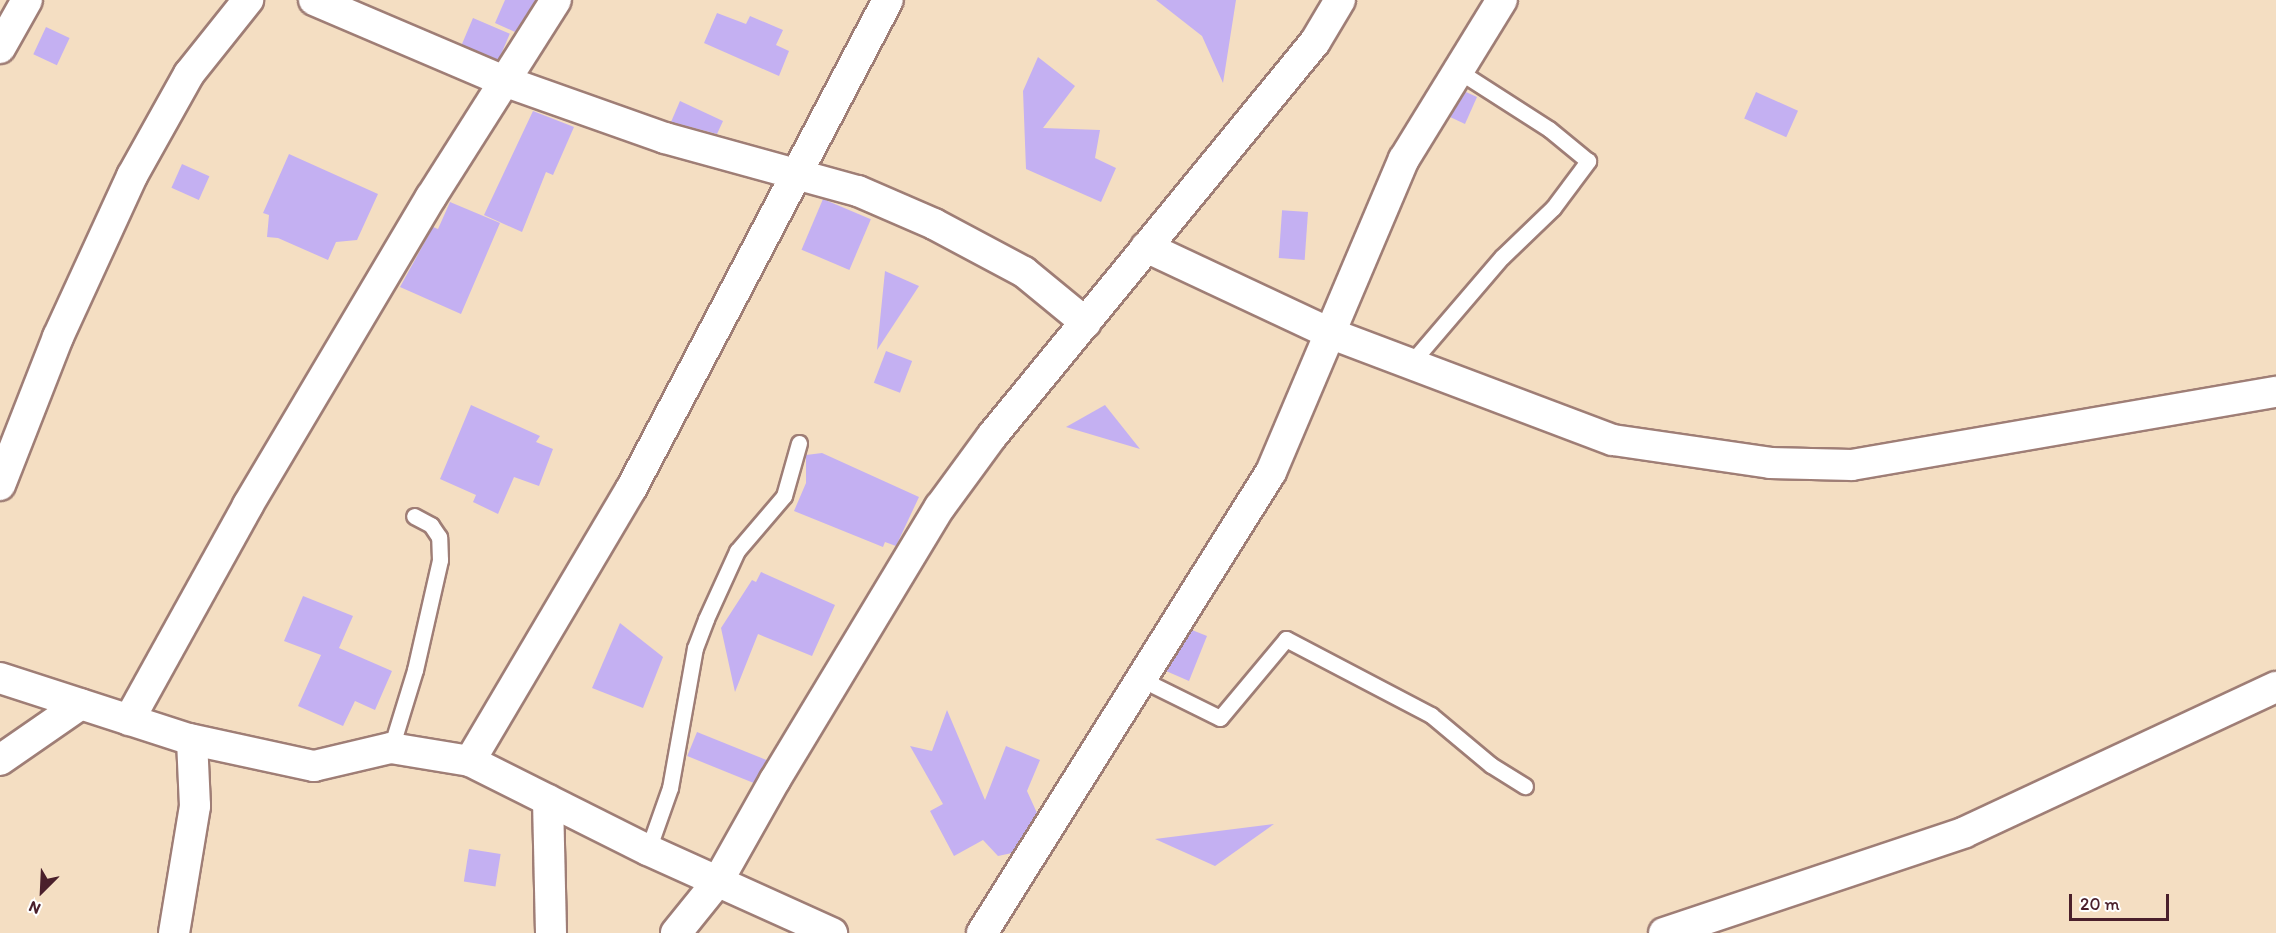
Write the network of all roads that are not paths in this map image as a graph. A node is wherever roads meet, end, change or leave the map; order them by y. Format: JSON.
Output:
{"nodes":[{"id":1,"x":27,"y":0,"type":"edge"},
{"id":2,"x":248,"y":0,"type":"edge"},
{"id":3,"x":314,"y":0,"type":"edge"},
{"id":4,"x":556,"y":0,"type":"edge"},
{"id":5,"x":888,"y":0,"type":"edge"},
{"id":6,"x":1340,"y":0,"type":"edge"},
{"id":7,"x":1502,"y":0,"type":"edge"},
{"id":8,"x":0,"y":48,"type":"edge"},
{"id":9,"x":1457,"y":70,"type":"junction"},
{"id":10,"x":504,"y":81,"type":"junction"},
{"id":11,"x":800,"y":174,"type":"junction"},
{"id":12,"x":1146,"y":247,"type":"junction"},
{"id":13,"x":1086,"y":323,"type":"junction"},
{"id":14,"x":1332,"y":334,"type":"junction"},
{"id":15,"x":1411,"y":363,"type":"junction"},
{"id":16,"x":2276,"y":392,"type":"edge"},
{"id":17,"x":799,"y":443,"type":"dead end"},
{"id":18,"x":0,"y":485,"type":"edge"},
{"id":19,"x":414,"y":516,"type":"dead end"},
{"id":20,"x":0,"y":678,"type":"edge"},
{"id":21,"x":1141,"y":679,"type":"junction"},
{"id":22,"x":2276,"y":687,"type":"edge"},
{"id":23,"x":81,"y":704,"type":"junction"},
{"id":24,"x":129,"y":720,"type":"junction"},
{"id":25,"x":192,"y":740,"type":"junction"},
{"id":26,"x":391,"y":748,"type":"junction"},
{"id":27,"x":0,"y":760,"type":"edge"},
{"id":28,"x":470,"y":761,"type":"junction"},
{"id":29,"x":1525,"y":786,"type":"dead end"},
{"id":30,"x":548,"y":800,"type":"junction"},
{"id":31,"x":648,"y":850,"type":"junction"},
{"id":32,"x":718,"y":881,"type":"junction"},
{"id":33,"x":174,"y":933,"type":"edge"},
{"id":34,"x":551,"y":933,"type":"edge"},
{"id":35,"x":676,"y":933,"type":"edge"},
{"id":36,"x":832,"y":933,"type":"edge"},
{"id":37,"x":982,"y":933,"type":"edge"},
{"id":38,"x":1664,"y":933,"type":"edge"}],
"edges":[{"from":1,"to":8,"type":"street"},
{"from":2,"to":18,"type":"street"},
{"from":3,"to":10,"type":"street"},
{"from":4,"to":10,"type":"street"},
{"from":5,"to":11,"type":"street"},
{"from":6,"to":12,"type":"street"},
{"from":7,"to":9,"type":"street"},
{"from":9,"to":14,"type":"street"},
{"from":9,"to":15,"type":"lane"},
{"from":10,"to":11,"type":"street"},
{"from":10,"to":24,"type":"street"},
{"from":11,"to":13,"type":"street"},
{"from":11,"to":28,"type":"street"},
{"from":12,"to":13,"type":"street"},
{"from":12,"to":14,"type":"street"},
{"from":13,"to":32,"type":"street"},
{"from":14,"to":15,"type":"street"},
{"from":14,"to":21,"type":"street"},
{"from":15,"to":16,"type":"street"},
{"from":17,"to":31,"type":"lane"},
{"from":19,"to":26,"type":"lane"},
{"from":20,"to":23,"type":"street"},
{"from":21,"to":29,"type":"lane"},
{"from":21,"to":37,"type":"street"},
{"from":22,"to":38,"type":"street"},
{"from":23,"to":24,"type":"street"},
{"from":23,"to":27,"type":"street"},
{"from":24,"to":25,"type":"street"},
{"from":25,"to":26,"type":"street"},
{"from":25,"to":33,"type":"street"},
{"from":26,"to":28,"type":"street"},
{"from":28,"to":30,"type":"street"},
{"from":30,"to":31,"type":"street"},
{"from":30,"to":34,"type":"street"},
{"from":31,"to":32,"type":"street"},
{"from":32,"to":35,"type":"street"},
{"from":32,"to":36,"type":"street"}]}
